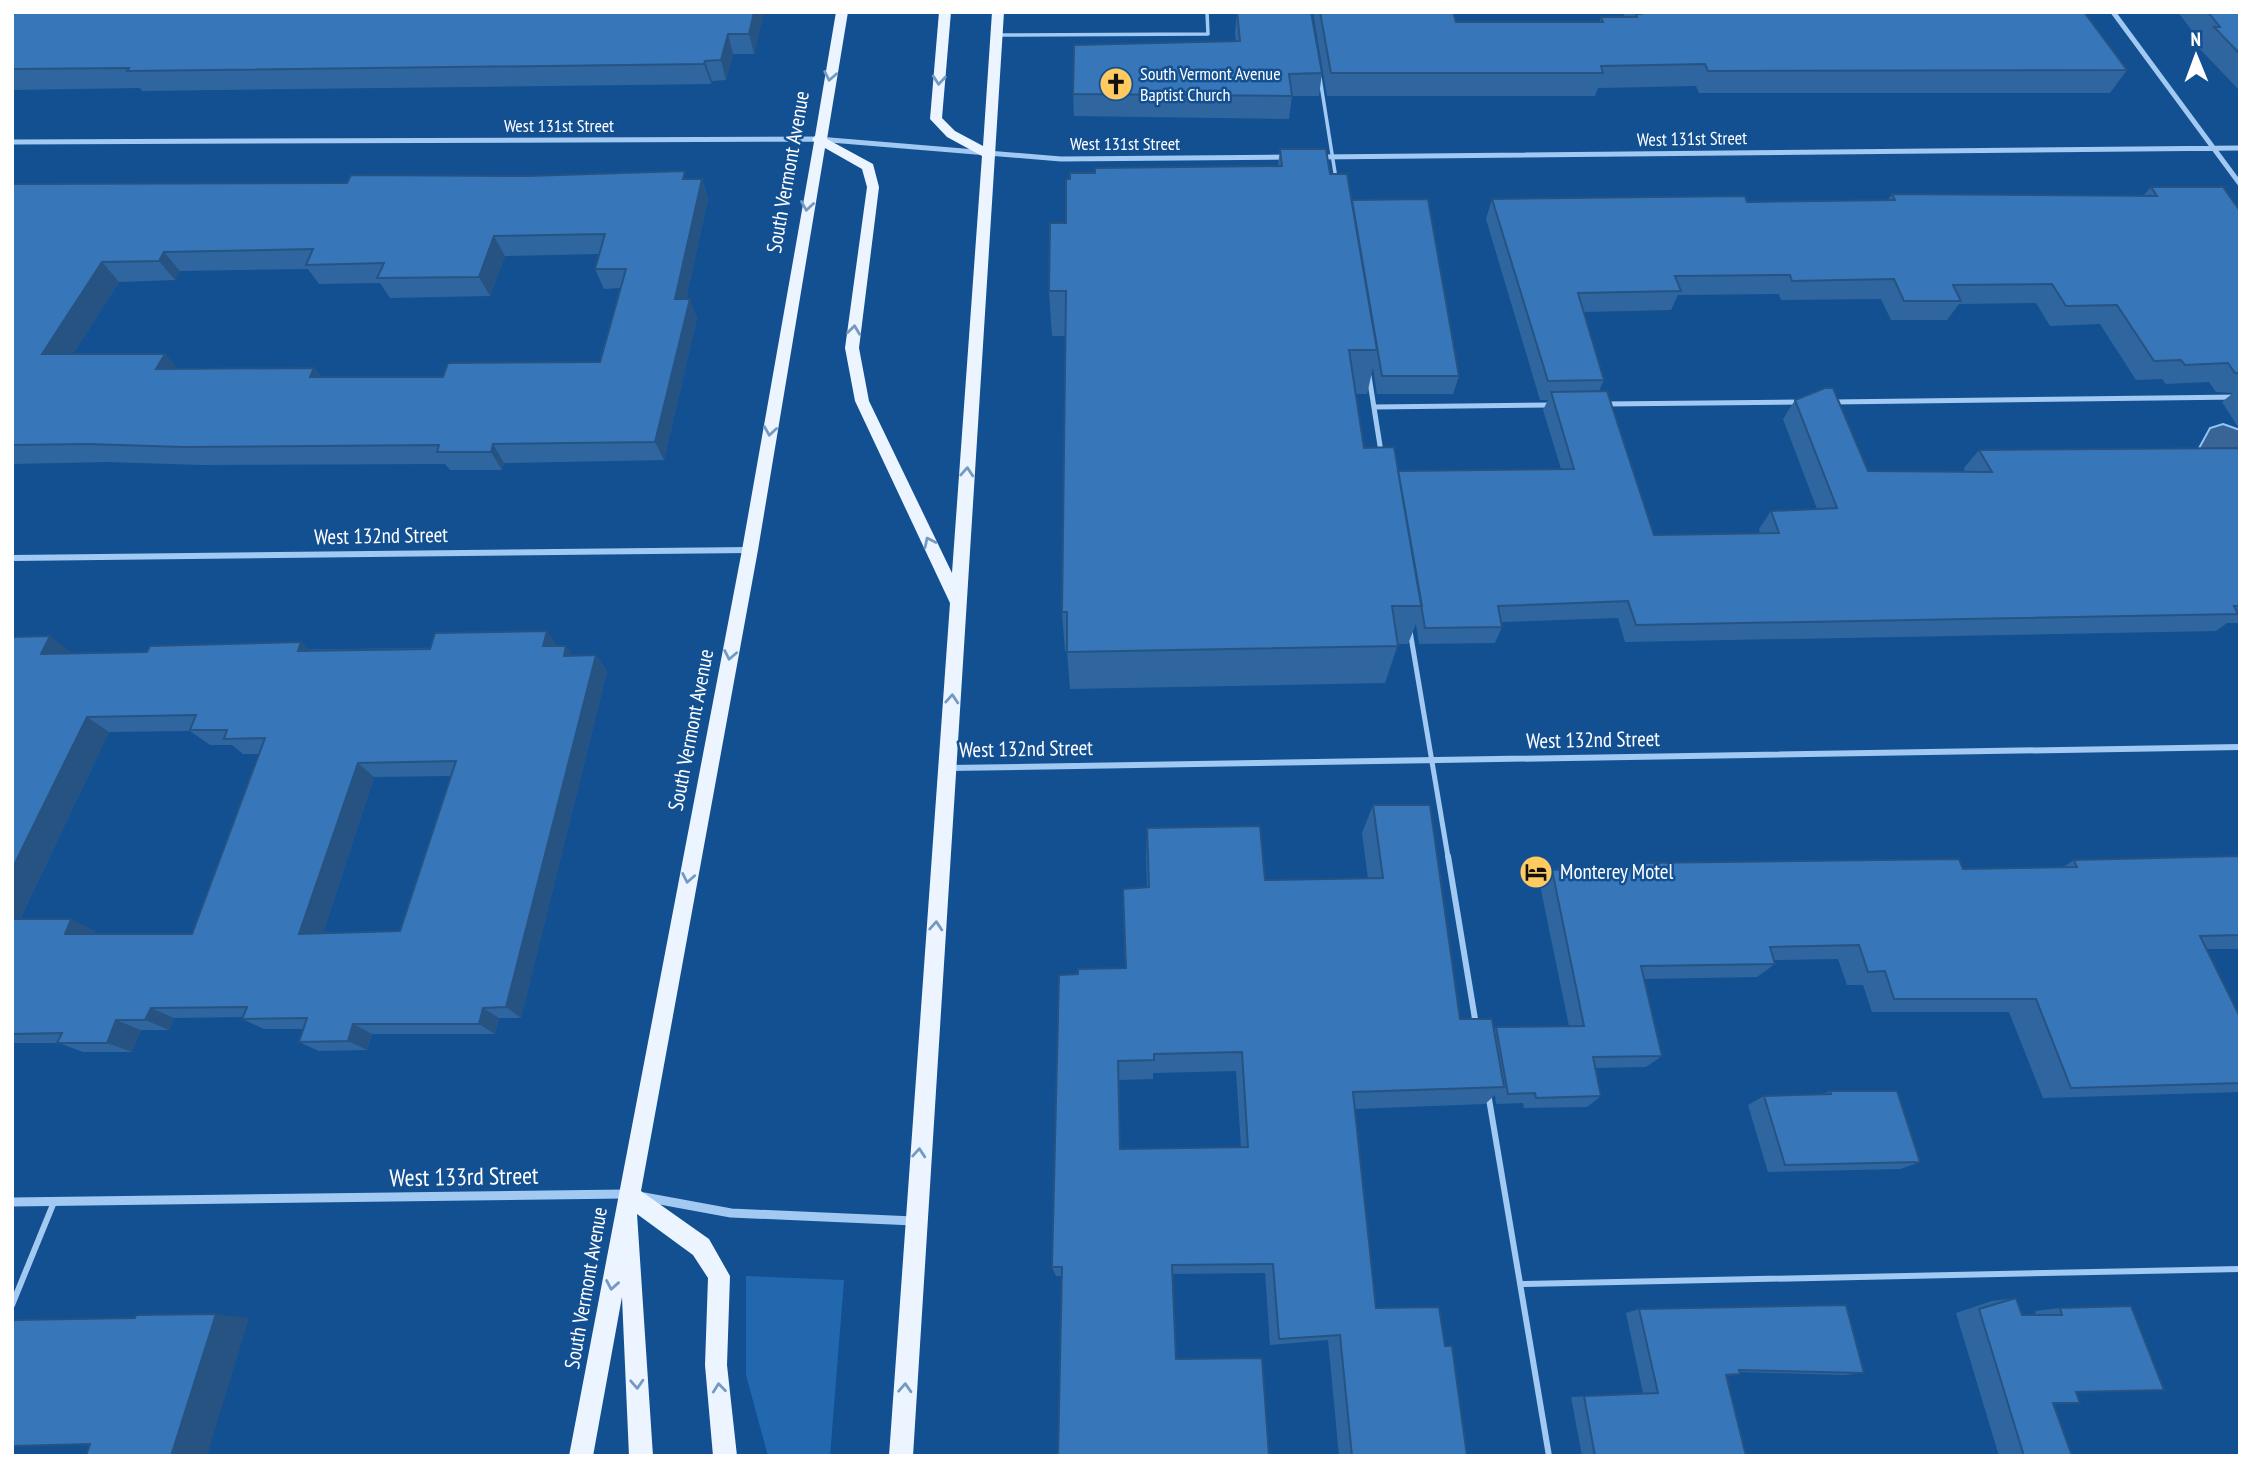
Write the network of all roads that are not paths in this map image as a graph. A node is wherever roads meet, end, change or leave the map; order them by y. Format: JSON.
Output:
{"nodes":[{"id":1,"x":842,"y":12,"type":"edge"},
{"id":2,"x":944,"y":12,"type":"edge"},
{"id":3,"x":998,"y":12,"type":"edge"},
{"id":4,"x":1208,"y":12,"type":"edge"},
{"id":5,"x":2113,"y":12,"type":"edge"},
{"id":6,"x":996,"y":35,"type":"junction"},
{"id":7,"x":1318,"y":65,"type":"edge"},
{"id":8,"x":818,"y":139,"type":"junction"},
{"id":9,"x":12,"y":142,"type":"edge"},
{"id":10,"x":2213,"y":148,"type":"junction"},
{"id":11,"x":2240,"y":148,"type":"edge"},
{"id":12,"x":989,"y":155,"type":"junction"},
{"id":13,"x":1292,"y":157,"type":"edge"},
{"id":14,"x":1306,"y":157,"type":"edge"},
{"id":15,"x":1333,"y":157,"type":"junction"},
{"id":16,"x":1337,"y":183,"type":"edge"},
{"id":17,"x":2240,"y":184,"type":"edge"},
{"id":18,"x":1367,"y":367,"type":"edge"},
{"id":19,"x":2240,"y":397,"type":"edge"},
{"id":20,"x":1807,"y":402,"type":"edge"},
{"id":21,"x":1821,"y":402,"type":"edge"},
{"id":22,"x":1597,"y":404,"type":"edge"},
{"id":23,"x":1555,"y":405,"type":"edge"},
{"id":24,"x":1374,"y":407,"type":"junction"},
{"id":25,"x":1383,"y":461,"type":"edge"},
{"id":26,"x":750,"y":550,"type":"junction"},
{"id":27,"x":12,"y":558,"type":"edge"},
{"id":28,"x":958,"y":603,"type":"junction"},
{"id":29,"x":1409,"y":624,"type":"edge"},
{"id":30,"x":2240,"y":747,"type":"edge"},
{"id":31,"x":1431,"y":760,"type":"junction"},
{"id":32,"x":947,"y":768,"type":"junction"},
{"id":33,"x":1478,"y":1036,"type":"edge"},
{"id":34,"x":1488,"y":1091,"type":"edge"},
{"id":35,"x":628,"y":1194,"type":"junction"},
{"id":36,"x":12,"y":1202,"type":"edge"},
{"id":37,"x":54,"y":1202,"type":"junction"},
{"id":38,"x":915,"y":1221,"type":"junction"},
{"id":39,"x":2240,"y":1269,"type":"edge"},
{"id":40,"x":1521,"y":1284,"type":"junction"},
{"id":41,"x":12,"y":1305,"type":"edge"},
{"id":42,"x":581,"y":1456,"type":"edge"},
{"id":43,"x":641,"y":1456,"type":"edge"},
{"id":44,"x":725,"y":1456,"type":"edge"},
{"id":45,"x":901,"y":1456,"type":"edge"},
{"id":46,"x":1549,"y":1456,"type":"edge"}],
"edges":[{"from":1,"to":8,"type":"main road","name":"South Vermont Avenue","one_way":true},
{"from":2,"to":12,"type":"main road","one_way":true},
{"from":3,"to":6,"type":"main road"},
{"from":4,"to":6,"type":"lane"},
{"from":5,"to":10,"type":"street"},
{"from":6,"to":12,"type":"main road"},
{"from":7,"to":15,"type":"lane"},
{"from":8,"to":9,"type":"street","name":"West 131st Street"},
{"from":8,"to":12,"type":"street","name":"West 131st Street"},
{"from":8,"to":26,"type":"main road","name":"South Vermont Avenue","one_way":true},
{"from":28,"to":8,"type":"main road","one_way":true},
{"from":10,"to":11,"type":"street","name":"West 131st Street"},
{"from":10,"to":15,"type":"street","name":"West 131st Street"},
{"from":10,"to":17,"type":"street"},
{"from":12,"to":13,"type":"street","name":"West 131st Street"},
{"from":28,"to":12,"type":"main road","one_way":true},
{"from":14,"to":15,"type":"street","name":"West 131st Street"},
{"from":15,"to":16,"type":"lane"},
{"from":18,"to":24,"type":"lane"},
{"from":19,"to":21,"type":"lane"},
{"from":20,"to":22,"type":"lane"},
{"from":23,"to":24,"type":"lane"},
{"from":24,"to":25,"type":"lane"},
{"from":26,"to":27,"type":"street","name":"West 132nd Street"},
{"from":26,"to":35,"type":"main road","name":"South Vermont Avenue","one_way":true},
{"from":32,"to":28,"type":"main road","one_way":true},
{"from":29,"to":31,"type":"lane"},
{"from":30,"to":31,"type":"street","name":"West 132nd Street"},
{"from":31,"to":32,"type":"street","name":"West 132nd Street"},
{"from":31,"to":33,"type":"lane"},
{"from":38,"to":32,"type":"main road","one_way":true},
{"from":34,"to":40,"type":"lane"},
{"from":35,"to":37,"type":"street","name":"West 133rd Street"},
{"from":35,"to":38,"type":"street","name":"West 133rd Street"},
{"from":35,"to":42,"type":"main road","name":"South Vermont Avenue","one_way":true},
{"from":35,"to":43,"type":"main road","one_way":true},
{"from":44,"to":35,"type":"main road","one_way":true},
{"from":36,"to":37,"type":"street","name":"West 133rd Street"},
{"from":37,"to":41,"type":"lane"},
{"from":45,"to":38,"type":"main road","one_way":true},
{"from":39,"to":40,"type":"lane"},
{"from":40,"to":46,"type":"lane"}]}
